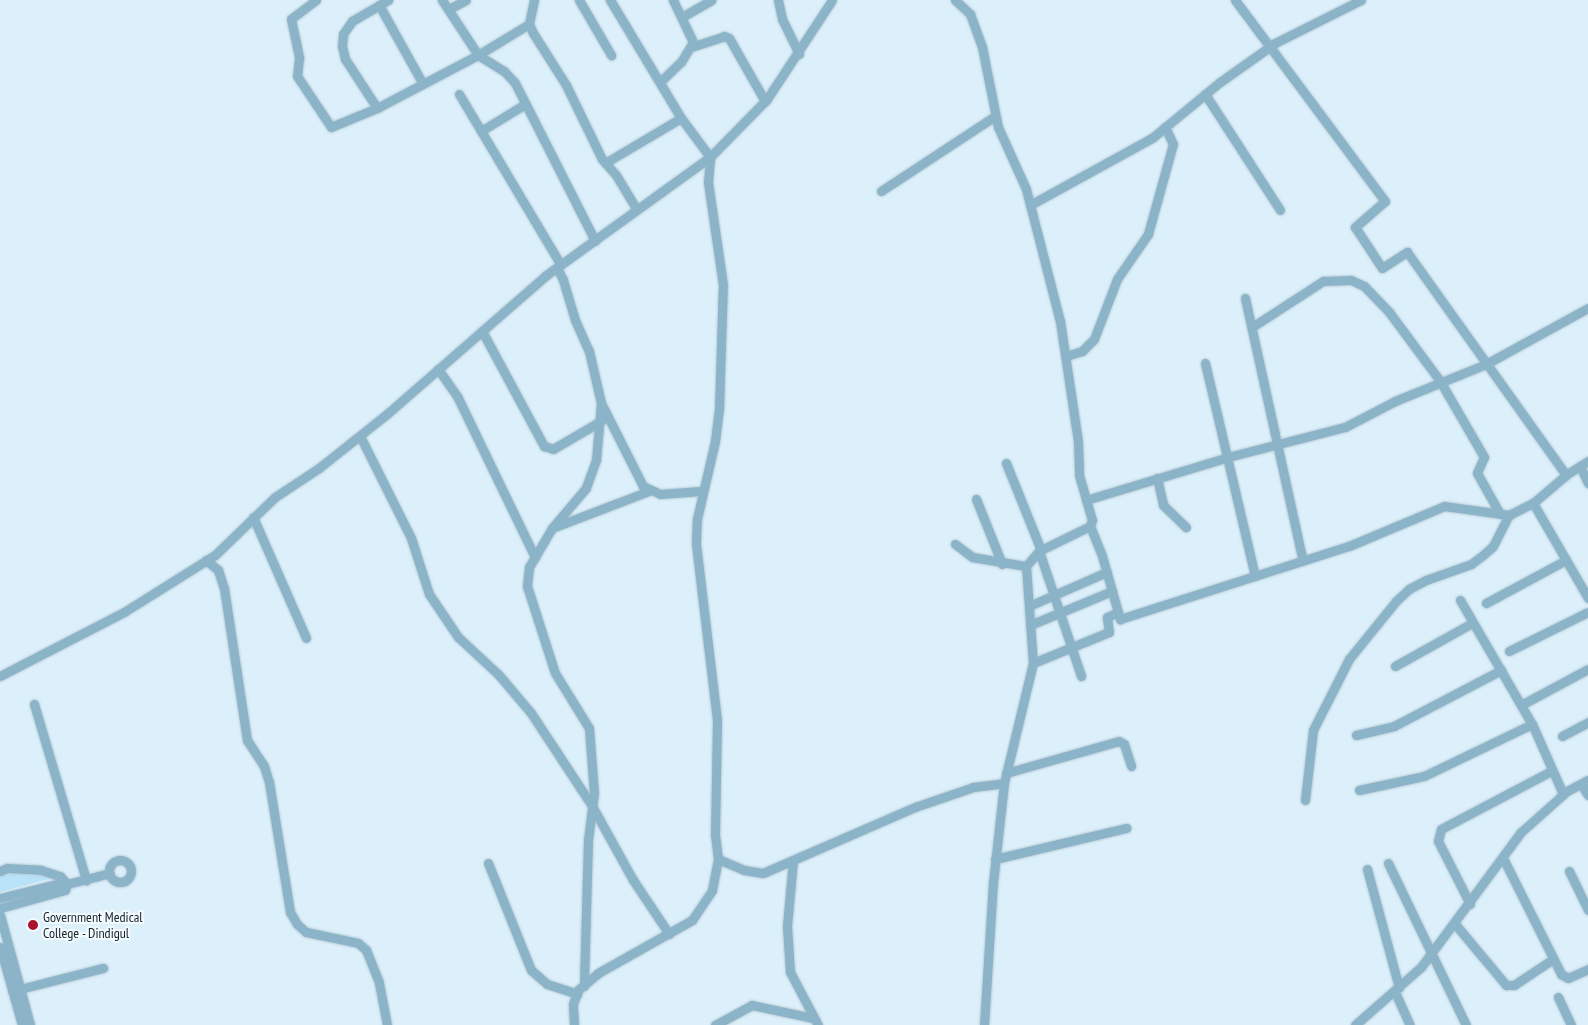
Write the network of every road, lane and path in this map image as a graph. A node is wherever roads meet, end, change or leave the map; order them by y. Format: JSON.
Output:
{"nodes":[{"id":1,"x":316,"y":0,"type":"edge"},
{"id":2,"x":388,"y":0,"type":"edge"},
{"id":3,"x":442,"y":0,"type":"edge"},
{"id":4,"x":466,"y":0,"type":"edge"},
{"id":5,"x":534,"y":0,"type":"edge"},
{"id":6,"x":579,"y":0,"type":"edge"},
{"id":7,"x":610,"y":0,"type":"edge"},
{"id":8,"x":673,"y":0,"type":"edge"},
{"id":9,"x":712,"y":0,"type":"edge"},
{"id":10,"x":778,"y":0,"type":"edge"},
{"id":11,"x":832,"y":0,"type":"edge"},
{"id":12,"x":955,"y":0,"type":"edge"},
{"id":13,"x":968,"y":0,"type":"edge"},
{"id":14,"x":1235,"y":0,"type":"edge"},
{"id":15,"x":1361,"y":0,"type":"edge"},
{"id":16,"x":379,"y":5,"type":"junction"},
{"id":17,"x":449,"y":10,"type":"junction"},
{"id":18,"x":970,"y":14,"type":"junction"},
{"id":19,"x":682,"y":17,"type":"junction"},
{"id":20,"x":529,"y":24,"type":"junction"},
{"id":21,"x":691,"y":48,"type":"junction"},
{"id":22,"x":1268,"y":48,"type":"junction"},
{"id":23,"x":798,"y":54,"type":"junction"},
{"id":24,"x":478,"y":55,"type":"junction"},
{"id":25,"x":611,"y":55,"type":"dead end"},
{"id":26,"x":660,"y":82,"type":"junction"},
{"id":27,"x":423,"y":84,"type":"junction"},
{"id":28,"x":459,"y":94,"type":"dead end"},
{"id":29,"x":1205,"y":94,"type":"junction"},
{"id":30,"x":765,"y":101,"type":"junction"},
{"id":31,"x":525,"y":104,"type":"junction"},
{"id":32,"x":377,"y":108,"type":"junction"},
{"id":33,"x":995,"y":116,"type":"junction"},
{"id":34,"x":681,"y":118,"type":"junction"},
{"id":35,"x":1165,"y":126,"type":"junction"},
{"id":36,"x":481,"y":130,"type":"junction"},
{"id":37,"x":710,"y":158,"type":"junction"},
{"id":38,"x":605,"y":163,"type":"junction"},
{"id":39,"x":881,"y":191,"type":"dead end"},
{"id":40,"x":1030,"y":205,"type":"junction"},
{"id":41,"x":636,"y":208,"type":"junction"},
{"id":42,"x":1280,"y":210,"type":"dead end"},
{"id":43,"x":595,"y":241,"type":"junction"},
{"id":44,"x":557,"y":268,"type":"junction"},
{"id":45,"x":1245,"y":298,"type":"dead end"},
{"id":46,"x":1588,"y":308,"type":"edge"},
{"id":47,"x":1252,"y":327,"type":"junction"},
{"id":48,"x":482,"y":331,"type":"junction"},
{"id":49,"x":1066,"y":356,"type":"junction"},
{"id":50,"x":1205,"y":363,"type":"dead end"},
{"id":51,"x":1486,"y":364,"type":"junction"},
{"id":52,"x":438,"y":369,"type":"junction"},
{"id":53,"x":1440,"y":381,"type":"junction"},
{"id":54,"x":601,"y":403,"type":"junction"},
{"id":55,"x":600,"y":421,"type":"junction"},
{"id":56,"x":360,"y":436,"type":"junction"},
{"id":57,"x":1279,"y":444,"type":"junction"},
{"id":58,"x":1228,"y":457,"type":"junction"},
{"id":59,"x":1006,"y":463,"type":"dead end"},
{"id":60,"x":1584,"y":464,"type":"edge"},
{"id":61,"x":1566,"y":475,"type":"junction"},
{"id":62,"x":1157,"y":478,"type":"junction"},
{"id":63,"x":1588,"y":483,"type":"edge"},
{"id":64,"x":648,"y":491,"type":"junction"},
{"id":65,"x":702,"y":491,"type":"junction"},
{"id":66,"x":976,"y":499,"type":"dead end"},
{"id":67,"x":1086,"y":500,"type":"junction"},
{"id":68,"x":1533,"y":503,"type":"junction"},
{"id":69,"x":1505,"y":514,"type":"junction"},
{"id":70,"x":253,"y":517,"type":"junction"},
{"id":71,"x":1090,"y":526,"type":"junction"},
{"id":72,"x":1186,"y":527,"type":"dead end"},
{"id":73,"x":552,"y":528,"type":"junction"},
{"id":74,"x":955,"y":544,"type":"dead end"},
{"id":75,"x":1040,"y":551,"type":"junction"},
{"id":76,"x":535,"y":557,"type":"junction"},
{"id":77,"x":206,"y":560,"type":"junction"},
{"id":78,"x":1566,"y":560,"type":"junction"},
{"id":79,"x":1303,"y":561,"type":"junction"},
{"id":80,"x":1002,"y":564,"type":"junction"},
{"id":81,"x":1026,"y":566,"type":"junction"},
{"id":82,"x":1107,"y":572,"type":"junction"},
{"id":83,"x":1255,"y":576,"type":"junction"},
{"id":84,"x":1585,"y":585,"type":"edge"},
{"id":85,"x":1112,"y":591,"type":"junction"},
{"id":86,"x":1054,"y":596,"type":"junction"},
{"id":87,"x":1588,"y":598,"type":"edge"},
{"id":88,"x":1460,"y":600,"type":"dead end"},
{"id":89,"x":1486,"y":603,"type":"dead end"},
{"id":90,"x":1028,"y":606,"type":"junction"},
{"id":91,"x":1118,"y":612,"type":"junction"},
{"id":92,"x":1588,"y":612,"type":"edge"},
{"id":93,"x":1060,"y":613,"type":"junction"},
{"id":94,"x":1472,"y":624,"type":"junction"},
{"id":95,"x":1030,"y":625,"type":"junction"},
{"id":96,"x":306,"y":638,"type":"dead end"},
{"id":97,"x":1071,"y":646,"type":"junction"},
{"id":98,"x":1509,"y":651,"type":"dead end"},
{"id":99,"x":1033,"y":663,"type":"junction"},
{"id":100,"x":1395,"y":666,"type":"dead end"},
{"id":101,"x":1588,"y":669,"type":"edge"},
{"id":102,"x":1501,"y":670,"type":"junction"},
{"id":103,"x":0,"y":676,"type":"edge"},
{"id":104,"x":1081,"y":676,"type":"dead end"},
{"id":105,"x":34,"y":704,"type":"dead end"},
{"id":106,"x":1520,"y":705,"type":"junction"},
{"id":107,"x":1588,"y":722,"type":"edge"},
{"id":108,"x":1532,"y":724,"type":"junction"},
{"id":109,"x":1356,"y":735,"type":"dead end"},
{"id":110,"x":1562,"y":736,"type":"dead end"},
{"id":111,"x":1131,"y":766,"type":"dead end"},
{"id":112,"x":1551,"y":771,"type":"junction"},
{"id":113,"x":1006,"y":773,"type":"junction"},
{"id":114,"x":1585,"y":782,"type":"edge"},
{"id":115,"x":1004,"y":783,"type":"junction"},
{"id":116,"x":1359,"y":790,"type":"dead end"},
{"id":117,"x":1563,"y":794,"type":"junction"},
{"id":118,"x":1588,"y":795,"type":"edge"},
{"id":119,"x":1305,"y":800,"type":"dead end"},
{"id":120,"x":592,"y":806,"type":"junction"},
{"id":121,"x":1126,"y":828,"type":"dead end"},
{"id":122,"x":1503,"y":858,"type":"junction"},
{"id":123,"x":718,"y":859,"type":"junction"},
{"id":124,"x":995,"y":859,"type":"junction"},
{"id":125,"x":793,"y":860,"type":"junction"},
{"id":126,"x":488,"y":863,"type":"dead end"},
{"id":127,"x":1388,"y":863,"type":"dead end"},
{"id":128,"x":1366,"y":869,"type":"dead end"},
{"id":129,"x":0,"y":871,"type":"edge"},
{"id":130,"x":1569,"y":871,"type":"dead end"},
{"id":131,"x":110,"y":873,"type":"dead end"},
{"id":132,"x":86,"y":880,"type":"junction"},
{"id":133,"x":67,"y":884,"type":"junction"},
{"id":134,"x":0,"y":898,"type":"edge"},
{"id":135,"x":1470,"y":904,"type":"junction"},
{"id":136,"x":0,"y":908,"type":"edge"},
{"id":137,"x":1588,"y":910,"type":"edge"},
{"id":138,"x":0,"y":915,"type":"edge"},
{"id":139,"x":1454,"y":924,"type":"junction"},
{"id":140,"x":670,"y":934,"type":"junction"},
{"id":141,"x":0,"y":947,"type":"edge"},
{"id":142,"x":1432,"y":953,"type":"junction"},
{"id":143,"x":1553,"y":959,"type":"junction"},
{"id":144,"x":103,"y":968,"type":"dead end"},
{"id":145,"x":1588,"y":969,"type":"edge"},
{"id":146,"x":584,"y":986,"type":"junction"},
{"id":147,"x":16,"y":990,"type":"junction"},
{"id":148,"x":1397,"y":990,"type":"junction"},
{"id":149,"x":577,"y":994,"type":"junction"},
{"id":150,"x":1558,"y":997,"type":"dead end"},
{"id":151,"x":816,"y":1021,"type":"edge"},
{"id":152,"x":22,"y":1025,"type":"edge"},
{"id":153,"x":30,"y":1025,"type":"edge"},
{"id":154,"x":387,"y":1025,"type":"edge"},
{"id":155,"x":574,"y":1025,"type":"edge"},
{"id":156,"x":716,"y":1025,"type":"edge"},
{"id":157,"x":984,"y":1025,"type":"edge"},
{"id":158,"x":1356,"y":1025,"type":"edge"},
{"id":159,"x":1410,"y":1025,"type":"edge"},
{"id":160,"x":1466,"y":1025,"type":"edge"},
{"id":161,"x":1571,"y":1025,"type":"edge"}],
"edges":[{"from":1,"to":32,"type":"street"},
{"from":2,"to":16,"type":"street"},
{"from":3,"to":17,"type":"street"},
{"from":4,"to":17,"type":"street"},
{"from":5,"to":20,"type":"street"},
{"from":6,"to":25,"type":"street"},
{"from":7,"to":26,"type":"street"},
{"from":8,"to":19,"type":"street"},
{"from":9,"to":19,"type":"street"},
{"from":10,"to":23,"type":"street"},
{"from":11,"to":23,"type":"street"},
{"from":12,"to":18,"type":"street"},
{"from":13,"to":18,"type":"street"},
{"from":14,"to":22,"type":"street"},
{"from":15,"to":22,"type":"street"},
{"from":16,"to":27,"type":"street"},
{"from":16,"to":32,"type":"street"},
{"from":17,"to":24,"type":"street"},
{"from":18,"to":33,"type":"street"},
{"from":19,"to":21,"type":"street"},
{"from":20,"to":24,"type":"street"},
{"from":20,"to":38,"type":"street"},
{"from":21,"to":26,"type":"street"},
{"from":21,"to":30,"type":"street"},
{"from":22,"to":29,"type":"street"},
{"from":22,"to":51,"type":"street"},
{"from":23,"to":30,"type":"street"},
{"from":24,"to":27,"type":"street"},
{"from":24,"to":31,"type":"street"},
{"from":26,"to":34,"type":"street"},
{"from":27,"to":32,"type":"street"},
{"from":28,"to":36,"type":"street"},
{"from":29,"to":35,"type":"street"},
{"from":29,"to":42,"type":"street"},
{"from":30,"to":37,"type":"street"},
{"from":31,"to":36,"type":"street"},
{"from":31,"to":43,"type":"street"},
{"from":33,"to":39,"type":"street"},
{"from":33,"to":40,"type":"street"},
{"from":34,"to":37,"type":"street"},
{"from":34,"to":38,"type":"street"},
{"from":35,"to":40,"type":"street"},
{"from":35,"to":49,"type":"street"},
{"from":36,"to":44,"type":"street"},
{"from":37,"to":41,"type":"street"},
{"from":37,"to":65,"type":"street"},
{"from":38,"to":41,"type":"street"},
{"from":40,"to":49,"type":"street"},
{"from":41,"to":43,"type":"street"},
{"from":43,"to":44,"type":"street"},
{"from":44,"to":48,"type":"street"},
{"from":44,"to":54,"type":"street"},
{"from":45,"to":47,"type":"street"},
{"from":46,"to":51,"type":"street"},
{"from":47,"to":53,"type":"street"},
{"from":47,"to":57,"type":"street"},
{"from":48,"to":52,"type":"street"},
{"from":48,"to":55,"type":"street"},
{"from":49,"to":67,"type":"street"},
{"from":50,"to":58,"type":"street"},
{"from":51,"to":53,"type":"street"},
{"from":51,"to":61,"type":"street"},
{"from":52,"to":56,"type":"street"},
{"from":52,"to":76,"type":"street"},
{"from":53,"to":57,"type":"street"},
{"from":53,"to":69,"type":"street"},
{"from":54,"to":55,"type":"street"},
{"from":54,"to":64,"type":"street"},
{"from":55,"to":73,"type":"street"},
{"from":56,"to":70,"type":"street"},
{"from":56,"to":120,"type":"street"},
{"from":57,"to":58,"type":"street"},
{"from":57,"to":79,"type":"street"},
{"from":58,"to":62,"type":"street"},
{"from":58,"to":83,"type":"street"},
{"from":59,"to":75,"type":"street"},
{"from":60,"to":61,"type":"street"},
{"from":60,"to":63,"type":"street"},
{"from":61,"to":68,"type":"street"},
{"from":62,"to":67,"type":"street"},
{"from":62,"to":72,"type":"street"},
{"from":64,"to":65,"type":"street"},
{"from":64,"to":73,"type":"street"},
{"from":65,"to":123,"type":"street"},
{"from":66,"to":80,"type":"street"},
{"from":67,"to":71,"type":"street"},
{"from":68,"to":69,"type":"street"},
{"from":68,"to":78,"type":"street"},
{"from":69,"to":79,"type":"street"},
{"from":69,"to":119,"type":"street"},
{"from":70,"to":77,"type":"street"},
{"from":70,"to":96,"type":"street"},
{"from":71,"to":75,"type":"street"},
{"from":71,"to":82,"type":"street"},
{"from":73,"to":76,"type":"street"},
{"from":74,"to":80,"type":"street"},
{"from":75,"to":81,"type":"street"},
{"from":75,"to":86,"type":"street"},
{"from":76,"to":120,"type":"street"},
{"from":77,"to":103,"type":"street"},
{"from":77,"to":154,"type":"street"},
{"from":78,"to":84,"type":"street"},
{"from":78,"to":89,"type":"street"},
{"from":79,"to":83,"type":"street"},
{"from":80,"to":81,"type":"street"},
{"from":81,"to":90,"type":"street"},
{"from":82,"to":85,"type":"street"},
{"from":82,"to":86,"type":"street"},
{"from":83,"to":91,"type":"street"},
{"from":84,"to":87,"type":"street"},
{"from":85,"to":91,"type":"street"},
{"from":85,"to":93,"type":"street"},
{"from":86,"to":90,"type":"street"},
{"from":86,"to":93,"type":"street"},
{"from":88,"to":94,"type":"street"},
{"from":90,"to":95,"type":"street"},
{"from":91,"to":97,"type":"street"},
{"from":92,"to":98,"type":"street"},
{"from":93,"to":95,"type":"street"},
{"from":93,"to":97,"type":"street"},
{"from":94,"to":100,"type":"street"},
{"from":94,"to":102,"type":"street"},
{"from":95,"to":99,"type":"street"},
{"from":97,"to":99,"type":"street"},
{"from":97,"to":104,"type":"street"},
{"from":99,"to":113,"type":"street"},
{"from":101,"to":106,"type":"street"},
{"from":102,"to":106,"type":"street"},
{"from":102,"to":109,"type":"street"},
{"from":105,"to":132,"type":"street"},
{"from":106,"to":108,"type":"street"},
{"from":107,"to":110,"type":"street"},
{"from":108,"to":112,"type":"street"},
{"from":108,"to":116,"type":"street"},
{"from":111,"to":113,"type":"street"},
{"from":112,"to":117,"type":"street"},
{"from":112,"to":135,"type":"street"},
{"from":113,"to":115,"type":"street"},
{"from":114,"to":117,"type":"street"},
{"from":114,"to":118,"type":"street"},
{"from":115,"to":124,"type":"street"},
{"from":115,"to":125,"type":"street"},
{"from":117,"to":122,"type":"street"},
{"from":120,"to":140,"type":"street"},
{"from":120,"to":146,"type":"street"},
{"from":121,"to":124,"type":"street"},
{"from":122,"to":135,"type":"street"},
{"from":122,"to":143,"type":"street"},
{"from":123,"to":125,"type":"street"},
{"from":123,"to":140,"type":"street"},
{"from":124,"to":157,"type":"street"},
{"from":125,"to":151,"type":"street"},
{"from":126,"to":149,"type":"street"},
{"from":127,"to":142,"type":"street"},
{"from":128,"to":148,"type":"street"},
{"from":129,"to":133,"type":"street"},
{"from":130,"to":137,"type":"street"},
{"from":131,"to":132,"type":"street"},
{"from":132,"to":133,"type":"street"},
{"from":133,"to":134,"type":"street"},
{"from":133,"to":136,"type":"street"},
{"from":135,"to":139,"type":"street"},
{"from":138,"to":147,"type":"street"},
{"from":139,"to":142,"type":"street"},
{"from":139,"to":143,"type":"street"},
{"from":140,"to":146,"type":"street"},
{"from":141,"to":147,"type":"street"},
{"from":142,"to":148,"type":"street"},
{"from":142,"to":160,"type":"street"},
{"from":143,"to":145,"type":"street"},
{"from":144,"to":147,"type":"street"},
{"from":146,"to":149,"type":"street"},
{"from":147,"to":152,"type":"street"},
{"from":147,"to":153,"type":"street"},
{"from":148,"to":158,"type":"street"},
{"from":148,"to":159,"type":"street"},
{"from":149,"to":155,"type":"street"},
{"from":150,"to":161,"type":"street"},
{"from":151,"to":156,"type":"street"}]}
